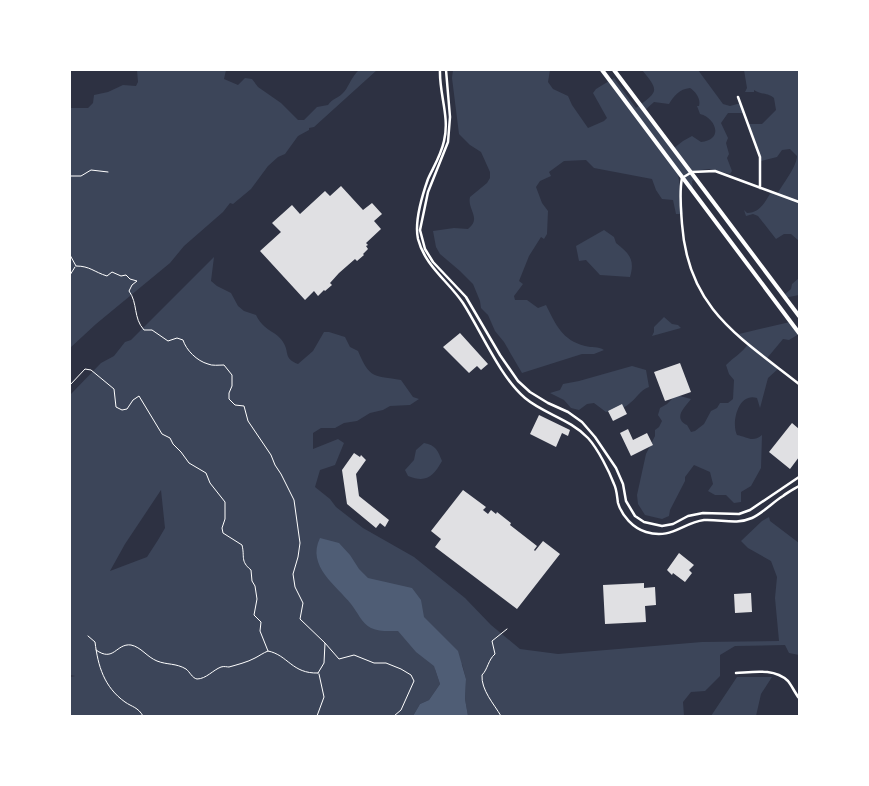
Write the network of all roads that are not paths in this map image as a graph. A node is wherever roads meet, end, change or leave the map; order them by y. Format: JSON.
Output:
{"nodes":[{"id":1,"x":440,"y":70,"type":"edge"},
{"id":2,"x":446,"y":70,"type":"edge"},
{"id":3,"x":602,"y":70,"type":"edge"},
{"id":4,"x":614,"y":70,"type":"edge"},
{"id":5,"x":738,"y":97,"type":"dead end"},
{"id":6,"x":692,"y":172,"type":"junction"},
{"id":7,"x":682,"y":178,"type":"junction"},
{"id":8,"x":760,"y":188,"type":"junction"},
{"id":9,"x":799,"y":202,"type":"edge"},
{"id":10,"x":799,"y":316,"type":"edge"},
{"id":11,"x":799,"y":333,"type":"edge"},
{"id":12,"x":799,"y":384,"type":"edge"},
{"id":13,"x":799,"y":478,"type":"edge"},
{"id":14,"x":799,"y":486,"type":"edge"},
{"id":15,"x":736,"y":673,"type":"dead end"},
{"id":16,"x":799,"y":698,"type":"edge"}],
"edges":[{"from":1,"to":14,"type":"street"},
{"from":2,"to":13,"type":"street"},
{"from":3,"to":7,"type":"main road"},
{"from":4,"to":6,"type":"main road"},
{"from":5,"to":8,"type":"street"},
{"from":6,"to":7,"type":"street"},
{"from":6,"to":8,"type":"street"},
{"from":6,"to":10,"type":"main road"},
{"from":7,"to":11,"type":"main road"},
{"from":7,"to":12,"type":"street"},
{"from":8,"to":9,"type":"street"},
{"from":15,"to":16,"type":"street"}]}
